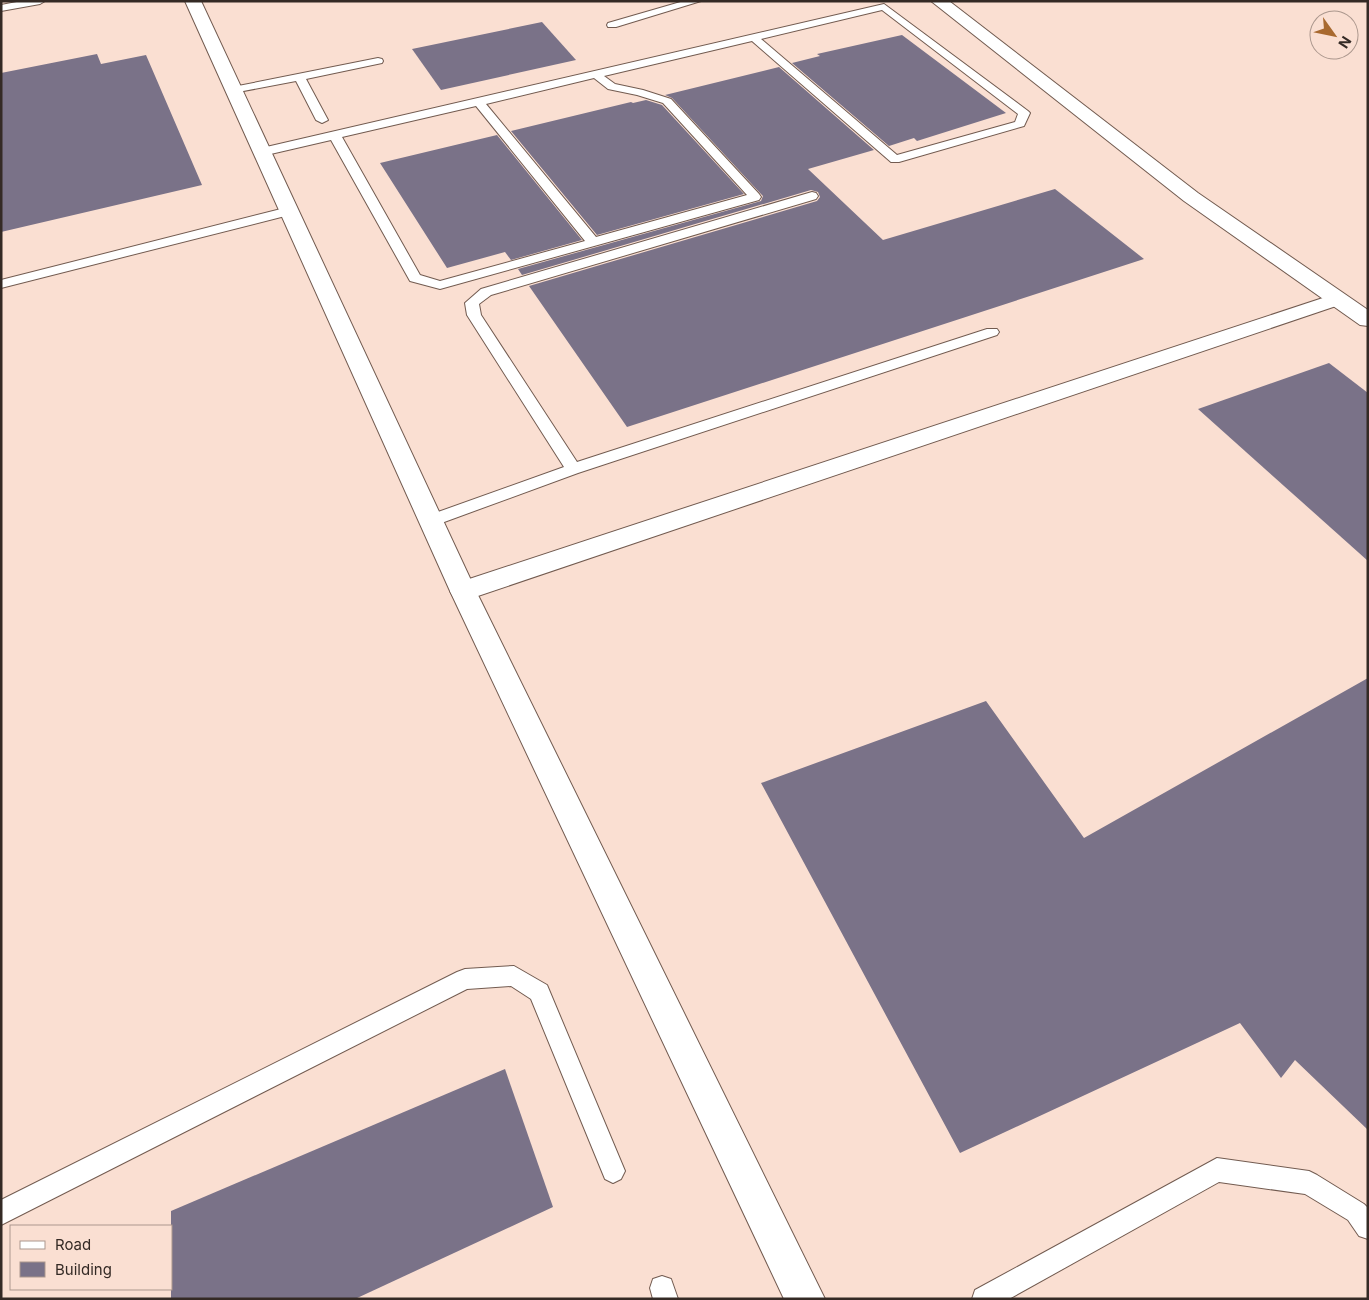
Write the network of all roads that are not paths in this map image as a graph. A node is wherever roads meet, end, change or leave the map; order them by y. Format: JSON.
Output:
{"nodes":[{"id":1,"x":40,"y":1,"type":"edge"},
{"id":2,"x":193,"y":1,"type":"edge"},
{"id":3,"x":696,"y":1,"type":"edge"},
{"id":4,"x":939,"y":1,"type":"edge"},
{"id":5,"x":1,"y":8,"type":"edge"},
{"id":6,"x":612,"y":25,"type":"dead end"},
{"id":7,"x":753,"y":37,"type":"junction"},
{"id":8,"x":378,"y":61,"type":"dead end"},
{"id":9,"x":595,"y":74,"type":"junction"},
{"id":10,"x":299,"y":76,"type":"junction"},
{"id":11,"x":233,"y":90,"type":"junction"},
{"id":12,"x":479,"y":102,"type":"junction"},
{"id":13,"x":322,"y":120,"type":"dead end"},
{"id":14,"x":335,"y":136,"type":"junction"},
{"id":15,"x":262,"y":152,"type":"junction"},
{"id":16,"x":812,"y":196,"type":"dead end"},
{"id":17,"x":289,"y":211,"type":"junction"},
{"id":18,"x":592,"y":241,"type":"junction"},
{"id":19,"x":1,"y":284,"type":"edge"},
{"id":20,"x":1338,"y":299,"type":"junction"},
{"id":21,"x":1368,"y":320,"type":"edge"},
{"id":22,"x":992,"y":332,"type":"dead end"},
{"id":23,"x":574,"y":469,"type":"junction"},
{"id":24,"x":430,"y":521,"type":"junction"},
{"id":25,"x":463,"y":591,"type":"junction"},
{"id":26,"x":614,"y":1171,"type":"dead end"},
{"id":27,"x":1,"y":1213,"type":"edge"},
{"id":28,"x":1368,"y":1227,"type":"edge"},
{"id":29,"x":805,"y":1299,"type":"edge"},
{"id":30,"x":984,"y":1299,"type":"edge"}],
"edges":[{"from":1,"to":5,"type":"lane"},
{"from":2,"to":11,"type":"street"},
{"from":3,"to":6,"type":"lane"},
{"from":4,"to":20,"type":"street"},
{"from":7,"to":7,"type":"lane"},
{"from":7,"to":9,"type":"lane"},
{"from":8,"to":10,"type":"lane"},
{"from":9,"to":12,"type":"lane"},
{"from":9,"to":18,"type":"lane"},
{"from":10,"to":11,"type":"lane"},
{"from":10,"to":13,"type":"lane"},
{"from":11,"to":15,"type":"street"},
{"from":12,"to":14,"type":"lane"},
{"from":12,"to":18,"type":"lane"},
{"from":14,"to":15,"type":"lane"},
{"from":14,"to":18,"type":"lane"},
{"from":15,"to":17,"type":"street"},
{"from":16,"to":23,"type":"lane"},
{"from":17,"to":19,"type":"lane"},
{"from":17,"to":24,"type":"street"},
{"from":20,"to":21,"type":"street"},
{"from":20,"to":25,"type":"street"},
{"from":22,"to":23,"type":"lane"},
{"from":23,"to":24,"type":"lane"},
{"from":24,"to":25,"type":"street"},
{"from":25,"to":29,"type":"street"},
{"from":26,"to":27,"type":"lane"},
{"from":28,"to":30,"type":"lane"}]}
